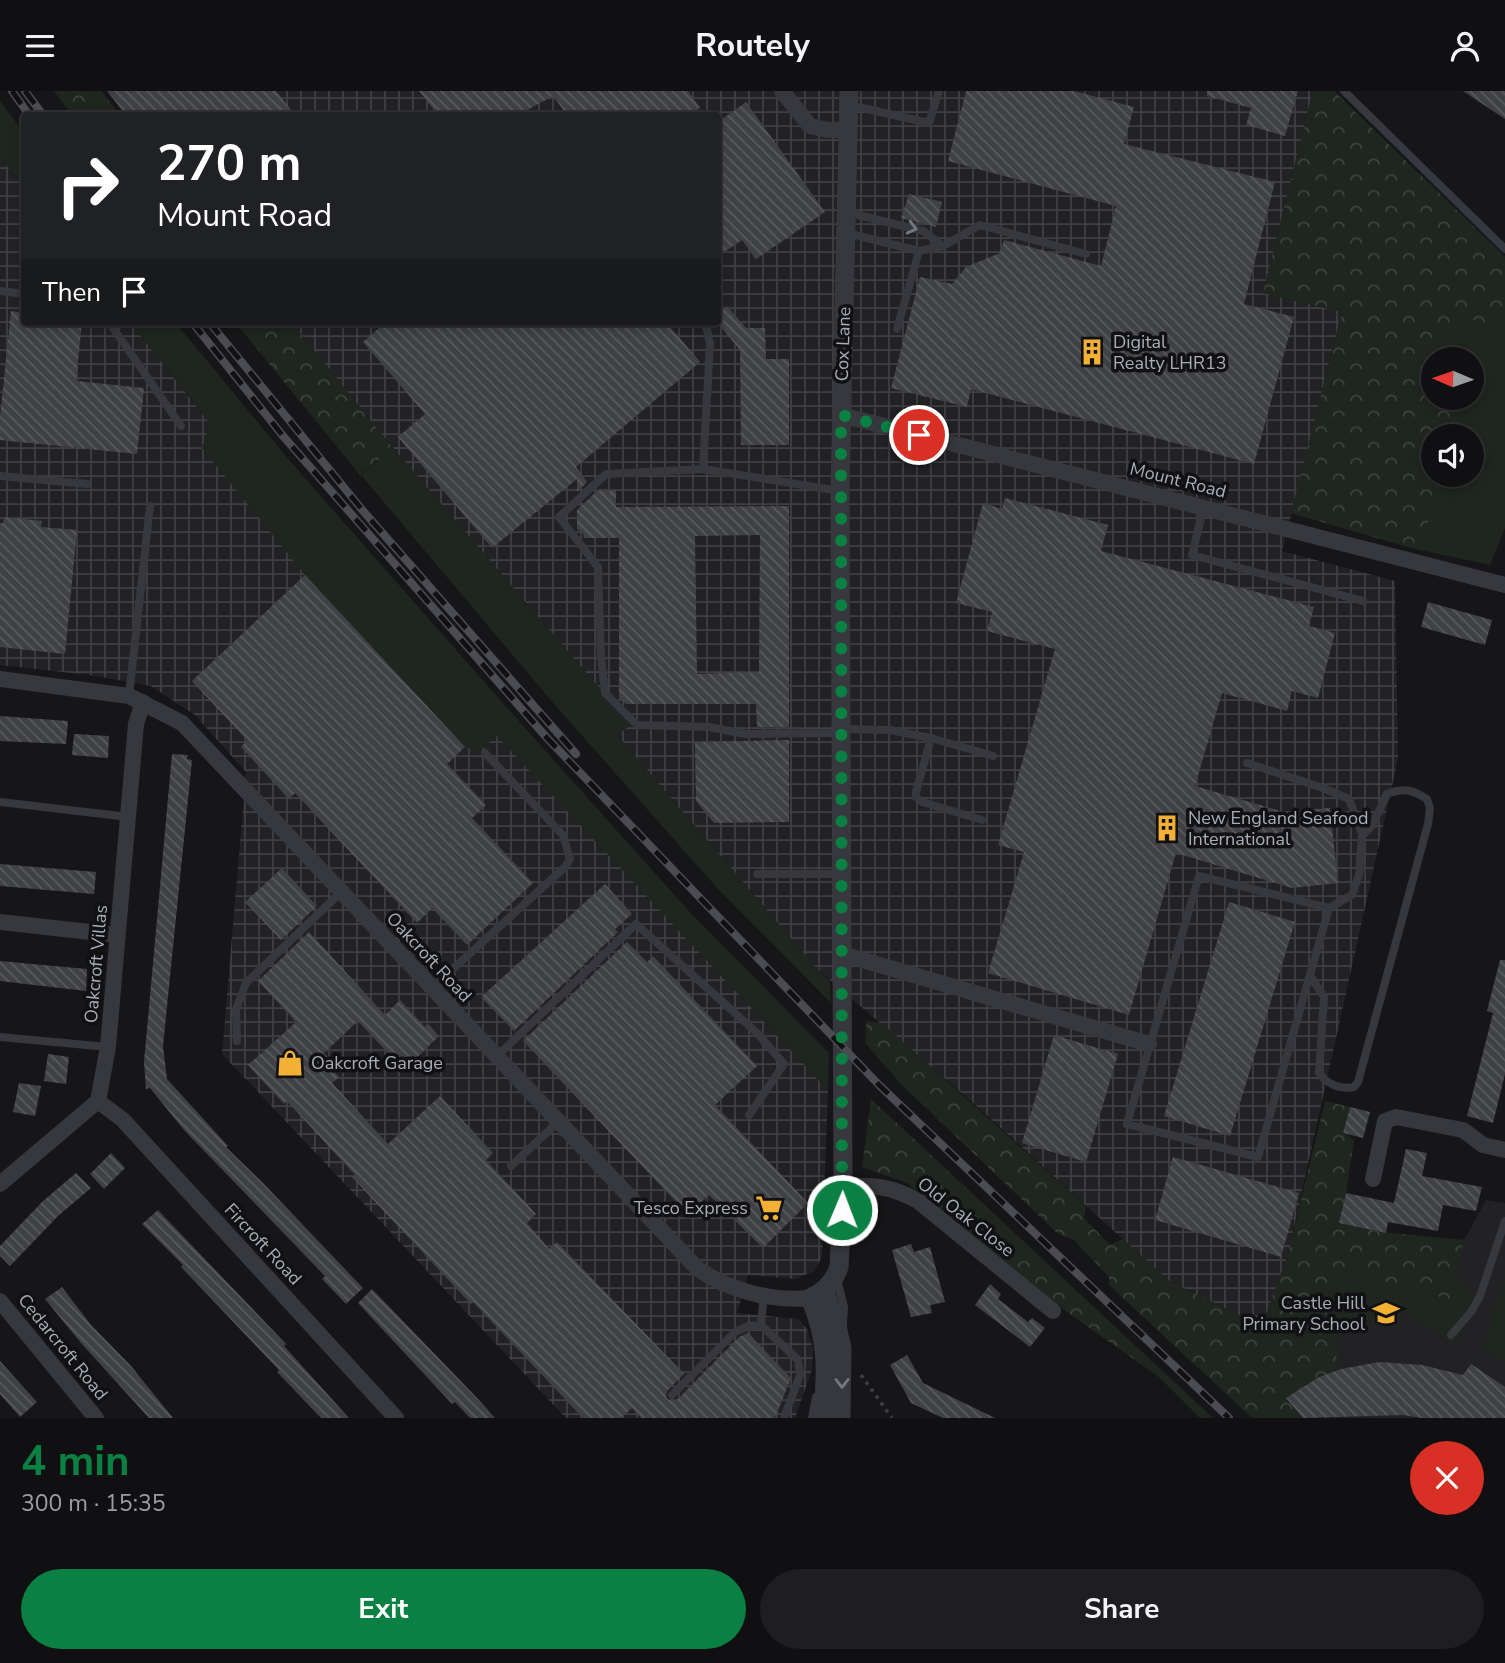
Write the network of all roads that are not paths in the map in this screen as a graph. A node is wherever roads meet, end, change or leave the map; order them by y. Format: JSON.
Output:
{"nodes":[{"id":1,"x":782,"y":91,"type":"edge"},
{"id":2,"x":939,"y":91,"type":"edge"},
{"id":3,"x":1344,"y":91,"type":"edge"},
{"id":4,"x":849,"y":98,"type":"edge"},
{"id":5,"x":849,"y":131,"type":"junction"},
{"id":6,"x":846,"y":212,"type":"junction"},
{"id":7,"x":846,"y":233,"type":"junction"},
{"id":8,"x":943,"y":246,"type":"junction"},
{"id":9,"x":1505,"y":249,"type":"edge"},
{"id":10,"x":919,"y":251,"type":"junction"},
{"id":11,"x":1086,"y":254,"type":"dead end"},
{"id":12,"x":0,"y":291,"type":"edge"},
{"id":13,"x":21,"y":294,"type":"edge"},
{"id":14,"x":112,"y":326,"type":"edge"},
{"id":15,"x":705,"y":326,"type":"edge"},
{"id":16,"x":897,"y":329,"type":"dead end"},
{"id":17,"x":841,"y":415,"type":"junction"},
{"id":18,"x":181,"y":426,"type":"dead end"},
{"id":19,"x":703,"y":470,"type":"junction"},
{"id":20,"x":0,"y":476,"type":"edge"},
{"id":21,"x":87,"y":484,"type":"dead end"},
{"id":22,"x":840,"y":491,"type":"junction"},
{"id":23,"x":149,"y":506,"type":"dead end"},
{"id":24,"x":1204,"y":506,"type":"junction"},
{"id":25,"x":1505,"y":585,"type":"edge"},
{"id":26,"x":1363,"y":601,"type":"dead end"},
{"id":27,"x":0,"y":679,"type":"edge"},
{"id":28,"x":136,"y":699,"type":"junction"},
{"id":29,"x":840,"y":731,"type":"junction"},
{"id":30,"x":931,"y":737,"type":"junction"},
{"id":31,"x":485,"y":753,"type":"dead end"},
{"id":32,"x":992,"y":756,"type":"dead end"},
{"id":33,"x":1247,"y":764,"type":"dead end"},
{"id":34,"x":0,"y":802,"type":"edge"},
{"id":35,"x":129,"y":817,"type":"junction"},
{"id":36,"x":982,"y":820,"type":"dead end"},
{"id":37,"x":1362,"y":836,"type":"junction"},
{"id":38,"x":757,"y":874,"type":"dead end"},
{"id":39,"x":841,"y":874,"type":"junction"},
{"id":40,"x":341,"y":892,"type":"junction"},
{"id":41,"x":1329,"y":908,"type":"junction"},
{"id":42,"x":0,"y":922,"type":"edge"},
{"id":43,"x":117,"y":935,"type":"junction"},
{"id":44,"x":842,"y":954,"type":"junction"},
{"id":45,"x":1310,"y":975,"type":"junction"},
{"id":46,"x":433,"y":988,"type":"junction"},
{"id":47,"x":0,"y":1037,"type":"edge"},
{"id":48,"x":237,"y":1041,"type":"dead end"},
{"id":49,"x":1149,"y":1044,"type":"junction"},
{"id":50,"x":108,"y":1047,"type":"junction"},
{"id":51,"x":496,"y":1056,"type":"junction"},
{"id":52,"x":99,"y":1101,"type":"junction"},
{"id":53,"x":748,"y":1115,"type":"dead end"},
{"id":54,"x":558,"y":1122,"type":"junction"},
{"id":55,"x":1505,"y":1150,"type":"edge"},
{"id":56,"x":511,"y":1166,"type":"dead end"},
{"id":57,"x":1373,"y":1179,"type":"dead end"},
{"id":58,"x":0,"y":1185,"type":"edge"},
{"id":59,"x":843,"y":1186,"type":"junction"},
{"id":60,"x":1505,"y":1221,"type":"edge"},
{"id":61,"x":823,"y":1288,"type":"junction"},
{"id":62,"x":764,"y":1294,"type":"junction"},
{"id":63,"x":0,"y":1301,"type":"edge"},
{"id":64,"x":1053,"y":1311,"type":"dead end"},
{"id":65,"x":761,"y":1325,"type":"junction"},
{"id":66,"x":1451,"y":1335,"type":"dead end"},
{"id":67,"x":833,"y":1348,"type":"junction"},
{"id":68,"x":672,"y":1395,"type":"dead end"},
{"id":69,"x":841,"y":1417,"type":"edge"},
{"id":70,"x":96,"y":1418,"type":"edge"},
{"id":71,"x":396,"y":1418,"type":"edge"},
{"id":72,"x":784,"y":1418,"type":"edge"},
{"id":73,"x":811,"y":1418,"type":"edge"},
{"id":74,"x":823,"y":1418,"type":"edge"},
{"id":75,"x":836,"y":1418,"type":"edge"},
{"id":76,"x":851,"y":1418,"type":"edge"}],
"edges":[{"from":1,"to":5,"type":"street"},
{"from":2,"to":4,"type":"lane"},
{"from":3,"to":9,"type":"lane"},
{"from":4,"to":5,"type":"street","name":"Cox Lane"},
{"from":5,"to":6,"type":"street","name":"Cox Lane"},
{"from":6,"to":7,"type":"street","name":"Cox Lane"},
{"from":6,"to":8,"type":"lane","one_way":true},
{"from":7,"to":10,"type":"lane"},
{"from":7,"to":17,"type":"street","name":"Cox Lane"},
{"from":8,"to":10,"type":"lane"},
{"from":8,"to":11,"type":"lane"},
{"from":10,"to":16,"type":"lane"},
{"from":12,"to":13,"type":"lane"},
{"from":14,"to":18,"type":"lane"},
{"from":15,"to":19,"type":"lane"},
{"from":17,"to":22,"type":"street","name":"Cox Lane"},
{"from":17,"to":24,"type":"street","name":"Mount Road"},
{"from":19,"to":22,"type":"lane"},
{"from":19,"to":29,"type":"lane"},
{"from":20,"to":21,"type":"lane"},
{"from":22,"to":29,"type":"street","name":"Cox Lane"},
{"from":23,"to":28,"type":"lane"},
{"from":24,"to":25,"type":"street","name":"Mount Road"},
{"from":24,"to":26,"type":"lane"},
{"from":27,"to":28,"type":"street","name":"Oakcroft Road"},
{"from":28,"to":35,"type":"street","name":"Oakcroft Villas"},
{"from":28,"to":40,"type":"street","name":"Oakcroft Road"},
{"from":29,"to":30,"type":"lane"},
{"from":29,"to":39,"type":"street","name":"Cox Lane"},
{"from":30,"to":32,"type":"lane"},
{"from":30,"to":36,"type":"lane"},
{"from":31,"to":46,"type":"lane"},
{"from":33,"to":37,"type":"lane"},
{"from":34,"to":35,"type":"lane"},
{"from":35,"to":43,"type":"street","name":"Oakcroft Villas"},
{"from":37,"to":41,"type":"lane"},
{"from":37,"to":45,"type":"lane"},
{"from":38,"to":39,"type":"lane"},
{"from":39,"to":44,"type":"street","name":"Cox Lane"},
{"from":40,"to":46,"type":"street","name":"Oakcroft Road"},
{"from":40,"to":48,"type":"lane"},
{"from":41,"to":45,"type":"lane"},
{"from":41,"to":49,"type":"lane"},
{"from":42,"to":43,"type":"street"},
{"from":43,"to":50,"type":"street","name":"Oakcroft Villas"},
{"from":44,"to":49,"type":"street"},
{"from":44,"to":59,"type":"street","name":"Cox Lane"},
{"from":45,"to":49,"type":"lane"},
{"from":46,"to":51,"type":"street","name":"Oakcroft Road"},
{"from":47,"to":50,"type":"lane"},
{"from":50,"to":52,"type":"street","name":"Oakcroft Villas"},
{"from":51,"to":53,"type":"lane"},
{"from":51,"to":54,"type":"street","name":"Oakcroft Road"},
{"from":52,"to":58,"type":"street"},
{"from":52,"to":71,"type":"street","name":"Fircroft Road"},
{"from":54,"to":56,"type":"lane"},
{"from":54,"to":62,"type":"street","name":"Oakcroft Road"},
{"from":55,"to":57,"type":"street"},
{"from":59,"to":61,"type":"street","name":"Cox Lane"},
{"from":59,"to":64,"type":"street","name":"Old Oak Close"},
{"from":60,"to":66,"type":"lane"},
{"from":61,"to":62,"type":"street","name":"Oakcroft Road"},
{"from":61,"to":67,"type":"street"},
{"from":62,"to":65,"type":"lane"},
{"from":63,"to":70,"type":"street","name":"Cedarcroft Road"},
{"from":65,"to":68,"type":"lane"},
{"from":65,"to":72,"type":"lane"},
{"from":67,"to":69,"type":"street","one_way":true},
{"from":67,"to":73,"type":"lane"},
{"from":67,"to":74,"type":"street"},
{"from":69,"to":75,"type":"street"},
{"from":69,"to":76,"type":"street"}]}
